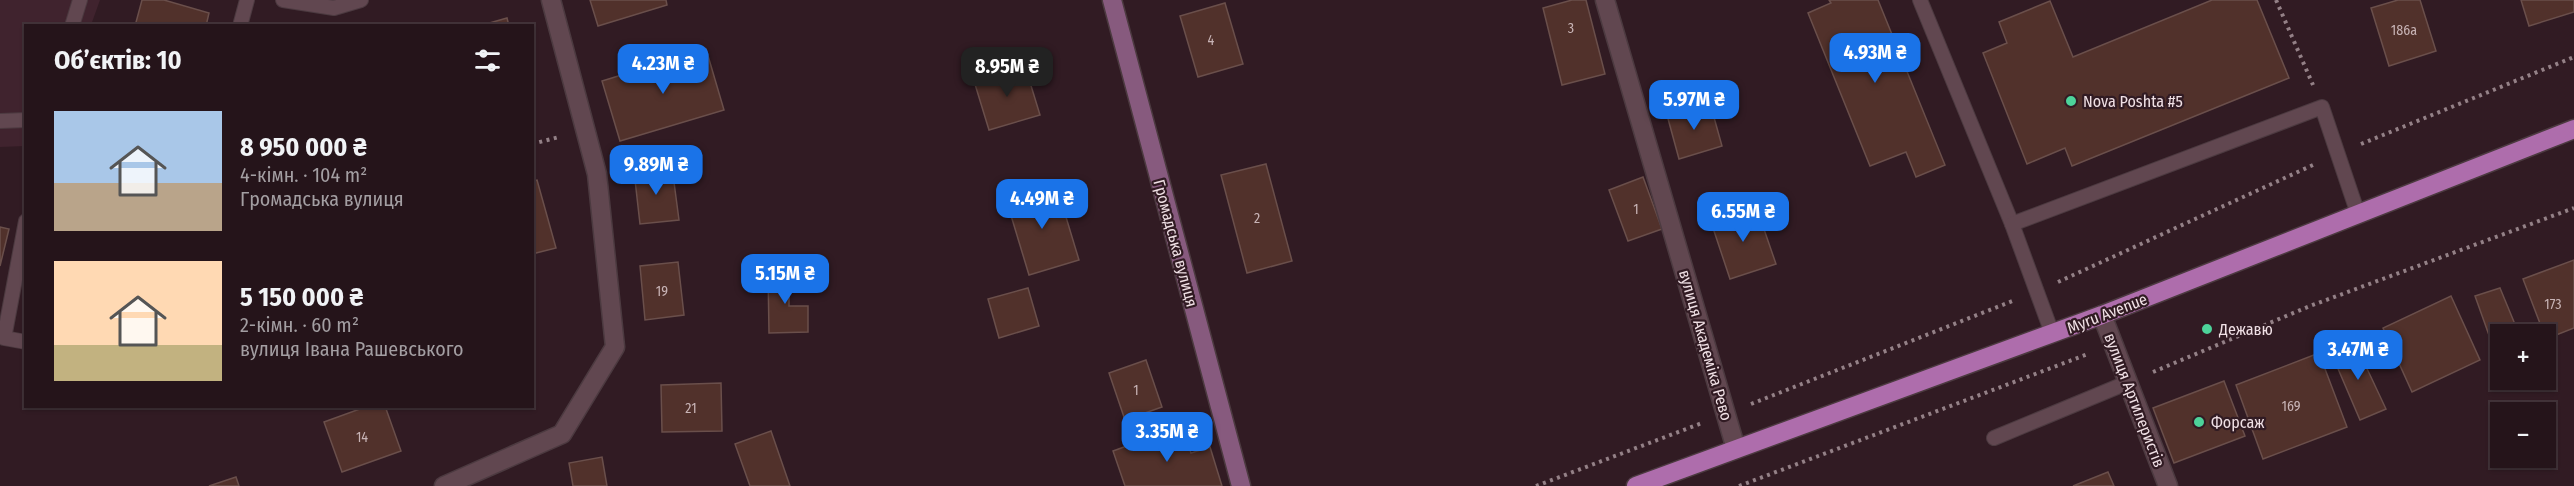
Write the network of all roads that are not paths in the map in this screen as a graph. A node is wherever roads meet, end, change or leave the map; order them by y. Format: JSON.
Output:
{"nodes":[{"id":1,"x":80,"y":0,"type":"edge"},
{"id":2,"x":247,"y":0,"type":"edge"},
{"id":3,"x":283,"y":0,"type":"edge"},
{"id":4,"x":361,"y":0,"type":"edge"},
{"id":5,"x":551,"y":0,"type":"edge"},
{"id":6,"x":1112,"y":0,"type":"edge"},
{"id":7,"x":1605,"y":0,"type":"edge"},
{"id":8,"x":1920,"y":0,"type":"edge"},
{"id":9,"x":73,"y":24,"type":"edge"},
{"id":10,"x":241,"y":24,"type":"edge"},
{"id":11,"x":24,"y":120,"type":"edge"},
{"id":12,"x":0,"y":121,"type":"edge"},
{"id":13,"x":2574,"y":129,"type":"edge"},
{"id":14,"x":2358,"y":214,"type":"junction"},
{"id":15,"x":2012,"y":224,"type":"junction"},
{"id":16,"x":24,"y":232,"type":"edge"},
{"id":17,"x":2102,"y":315,"type":"junction"},
{"id":18,"x":2052,"y":333,"type":"junction"},
{"id":19,"x":24,"y":342,"type":"edge"},
{"id":20,"x":2128,"y":382,"type":"junction"},
{"id":21,"x":1994,"y":438,"type":"dead end"},
{"id":22,"x":1736,"y":449,"type":"junction"},
{"id":23,"x":444,"y":486,"type":"edge"},
{"id":24,"x":1241,"y":486,"type":"edge"},
{"id":25,"x":1636,"y":486,"type":"edge"},
{"id":26,"x":2168,"y":486,"type":"edge"}],
"edges":[{"from":1,"to":9,"type":"lane"},
{"from":2,"to":10,"type":"lane"},
{"from":3,"to":4,"type":"lane"},
{"from":5,"to":23,"type":"street"},
{"from":6,"to":24,"type":"street","name":"Громадська вулиця"},
{"from":7,"to":22,"type":"street","name":"вулиця Академіка Рево"},
{"from":8,"to":15,"type":"lane"},
{"from":11,"to":12,"type":"lane"},
{"from":13,"to":14,"type":"main road","name":"Myru Avenue"},
{"from":14,"to":15,"type":"lane"},
{"from":14,"to":17,"type":"main road","name":"Myru Avenue"},
{"from":15,"to":18,"type":"lane"},
{"from":16,"to":19,"type":"lane"},
{"from":17,"to":18,"type":"main road","name":"Myru Avenue"},
{"from":17,"to":20,"type":"street","name":"вулиця Артилеристів"},
{"from":18,"to":22,"type":"main road","name":"Myru Avenue"},
{"from":20,"to":21,"type":"lane"},
{"from":20,"to":26,"type":"street","name":"вулиця Артилеристів"},
{"from":22,"to":25,"type":"main road","name":"Myru Avenue"}]}
